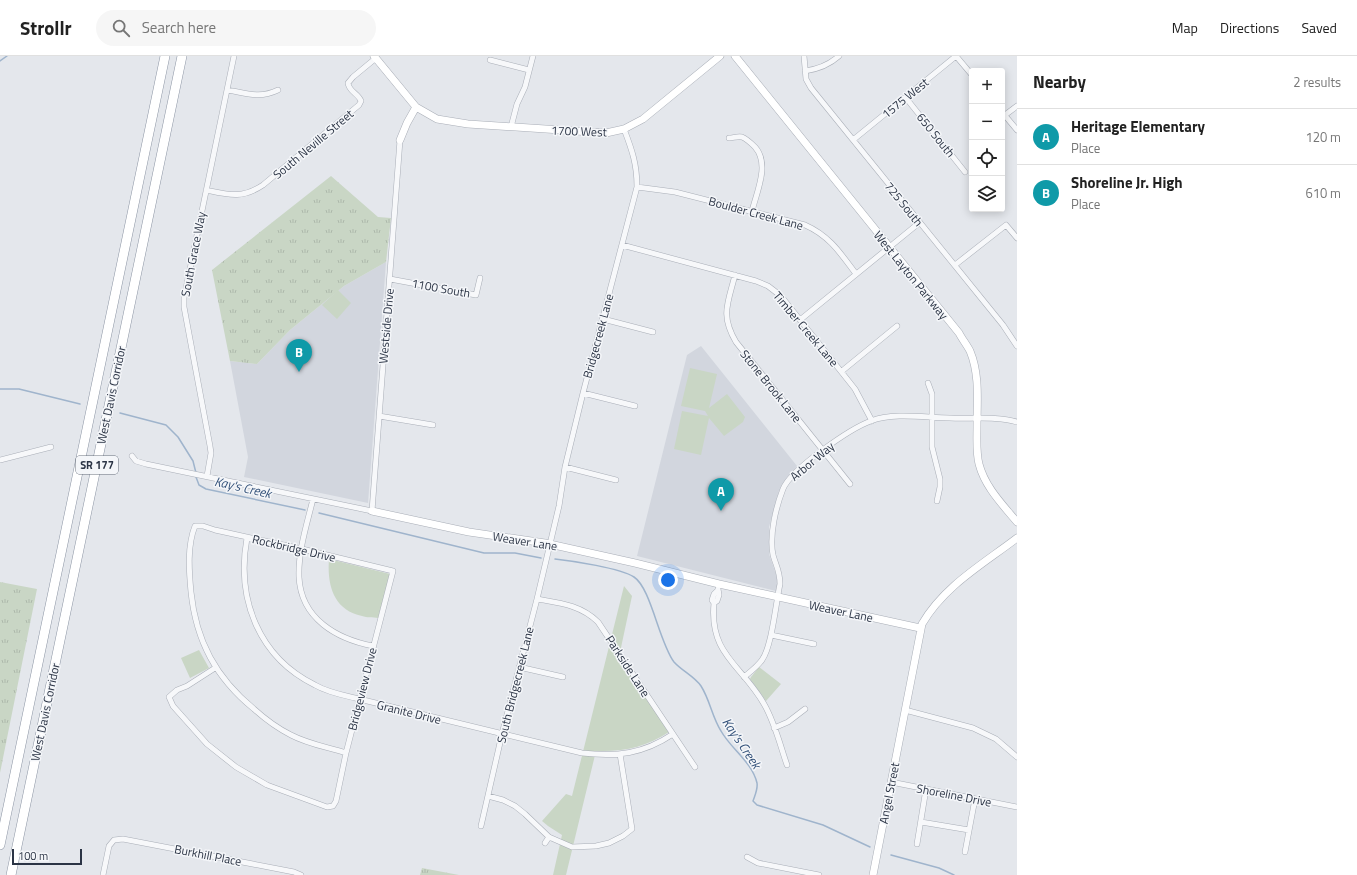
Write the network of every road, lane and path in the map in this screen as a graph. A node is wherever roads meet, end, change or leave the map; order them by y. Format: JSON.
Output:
{"nodes":[{"id":1,"x":165,"y":56,"type":"edge"},
{"id":2,"x":182,"y":56,"type":"edge"},
{"id":3,"x":234,"y":56,"type":"edge"},
{"id":4,"x":533,"y":56,"type":"edge"},
{"id":5,"x":720,"y":56,"type":"edge"},
{"id":6,"x":734,"y":56,"type":"edge"},
{"id":7,"x":804,"y":56,"type":"edge"},
{"id":8,"x":839,"y":56,"type":"edge"},
{"id":9,"x":956,"y":56,"type":"edge"},
{"id":10,"x":375,"y":57,"type":"edge"},
{"id":11,"x":490,"y":60,"type":"dead end"},
{"id":12,"x":529,"y":70,"type":"junction"},
{"id":13,"x":805,"y":71,"type":"junction"},
{"id":14,"x":969,"y":71,"type":"edge"},
{"id":15,"x":227,"y":90,"type":"junction"},
{"id":16,"x":278,"y":90,"type":"dead end"},
{"id":17,"x":906,"y":98,"type":"junction"},
{"id":18,"x":1017,"y":106,"type":"edge"},
{"id":19,"x":416,"y":107,"type":"junction"},
{"id":20,"x":1005,"y":113,"type":"edge"},
{"id":21,"x":1005,"y":115,"type":"edge"},
{"id":22,"x":511,"y":127,"type":"junction"},
{"id":23,"x":624,"y":129,"type":"junction"},
{"id":24,"x":1017,"y":130,"type":"edge"},
{"id":25,"x":729,"y":138,"type":"dead end"},
{"id":26,"x":400,"y":140,"type":"joint"},
{"id":27,"x":853,"y":140,"type":"junction"},
{"id":28,"x":966,"y":172,"type":"dead end"},
{"id":29,"x":637,"y":186,"type":"junction"},
{"id":30,"x":206,"y":190,"type":"junction"},
{"id":31,"x":752,"y":210,"type":"junction"},
{"id":32,"x":920,"y":223,"type":"junction"},
{"id":33,"x":1017,"y":238,"type":"edge"},
{"id":34,"x":622,"y":245,"type":"junction"},
{"id":35,"x":889,"y":248,"type":"junction"},
{"id":36,"x":955,"y":265,"type":"junction"},
{"id":37,"x":856,"y":274,"type":"junction"},
{"id":38,"x":735,"y":275,"type":"junction"},
{"id":39,"x":480,"y":278,"type":"dead end"},
{"id":40,"x":390,"y":279,"type":"junction"},
{"id":41,"x":603,"y":319,"type":"junction"},
{"id":42,"x":800,"y":320,"type":"junction"},
{"id":43,"x":897,"y":326,"type":"dead end"},
{"id":44,"x":653,"y":332,"type":"dead end"},
{"id":45,"x":1017,"y":346,"type":"edge"},
{"id":46,"x":842,"y":371,"type":"junction"},
{"id":47,"x":928,"y":383,"type":"dead end"},
{"id":48,"x":583,"y":393,"type":"junction"},
{"id":49,"x":635,"y":406,"type":"dead end"},
{"id":50,"x":379,"y":416,"type":"junction"},
{"id":51,"x":932,"y":418,"type":"junction"},
{"id":52,"x":977,"y":419,"type":"junction"},
{"id":53,"x":872,"y":421,"type":"junction"},
{"id":54,"x":1017,"y":422,"type":"edge"},
{"id":55,"x":433,"y":425,"type":"dead end"},
{"id":56,"x":51,"y":447,"type":"dead end"},
{"id":57,"x":823,"y":450,"type":"junction"},
{"id":58,"x":132,"y":456,"type":"dead end"},
{"id":59,"x":0,"y":460,"type":"edge"},
{"id":60,"x":565,"y":467,"type":"junction"},
{"id":61,"x":204,"y":475,"type":"junction"},
{"id":62,"x":616,"y":480,"type":"dead end"},
{"id":63,"x":850,"y":484,"type":"dead end"},
{"id":64,"x":312,"y":499,"type":"junction"},
{"id":65,"x":937,"y":501,"type":"dead end"},
{"id":66,"x":372,"y":511,"type":"junction"},
{"id":67,"x":1017,"y":522,"type":"edge"},
{"id":68,"x":248,"y":538,"type":"junction"},
{"id":69,"x":1017,"y":538,"type":"edge"},
{"id":70,"x":550,"y":544,"type":"junction"},
{"id":71,"x":302,"y":549,"type":"junction"},
{"id":72,"x":393,"y":572,"type":"joint"},
{"id":73,"x":718,"y":588,"type":"junction"},
{"id":74,"x":778,"y":598,"type":"junction"},
{"id":75,"x":537,"y":599,"type":"junction"},
{"id":76,"x":920,"y":628,"type":"junction"},
{"id":77,"x":771,"y":635,"type":"junction"},
{"id":78,"x":814,"y":644,"type":"dead end"},
{"id":79,"x":373,"y":646,"type":"junction"},
{"id":80,"x":519,"y":667,"type":"junction"},
{"id":81,"x":215,"y":668,"type":"junction"},
{"id":82,"x":563,"y":677,"type":"dead end"},
{"id":83,"x":744,"y":677,"type":"junction"},
{"id":84,"x":360,"y":700,"type":"junction"},
{"id":85,"x":805,"y":709,"type":"dead end"},
{"id":86,"x":905,"y":710,"type":"junction"},
{"id":87,"x":774,"y":728,"type":"junction"},
{"id":88,"x":502,"y":734,"type":"junction"},
{"id":89,"x":673,"y":734,"type":"junction"},
{"id":90,"x":346,"y":753,"type":"junction"},
{"id":91,"x":620,"y":754,"type":"junction"},
{"id":92,"x":1017,"y":757,"type":"edge"},
{"id":93,"x":787,"y":765,"type":"dead end"},
{"id":94,"x":695,"y":767,"type":"dead end"},
{"id":95,"x":891,"y":782,"type":"junction"},
{"id":96,"x":926,"y":789,"type":"junction"},
{"id":97,"x":488,"y":796,"type":"junction"},
{"id":98,"x":975,"y":799,"type":"junction"},
{"id":99,"x":1017,"y":807,"type":"edge"},
{"id":100,"x":921,"y":822,"type":"junction"},
{"id":101,"x":481,"y":826,"type":"dead end"},
{"id":102,"x":969,"y":830,"type":"junction"},
{"id":103,"x":549,"y":838,"type":"junction"},
{"id":104,"x":545,"y":843,"type":"dead end"},
{"id":105,"x":917,"y":844,"type":"dead end"},
{"id":106,"x":0,"y":845,"type":"edge"},
{"id":107,"x":965,"y":852,"type":"dead end"},
{"id":108,"x":747,"y":857,"type":"dead end"},
{"id":109,"x":11,"y":875,"type":"edge"},
{"id":110,"x":103,"y":875,"type":"edge"},
{"id":111,"x":301,"y":875,"type":"edge"},
{"id":112,"x":819,"y":875,"type":"edge"},
{"id":113,"x":873,"y":875,"type":"edge"}],
"edges":[{"from":1,"to":106,"type":"highway","name":"West Davis Corridor","number":"SR 177"},
{"from":2,"to":109,"type":"highway","name":"West Davis Corridor","number":"SR 177"},
{"from":3,"to":15,"type":"street","name":"South Grace Way"},
{"from":4,"to":12,"type":"street"},
{"from":5,"to":23,"type":"street","name":"1700 West"},
{"from":6,"to":35,"type":"street","name":"West Layton Parkway"},
{"from":7,"to":13,"type":"street","name":"725 South"},
{"from":8,"to":13,"type":"street"},
{"from":9,"to":14,"type":"street"},
{"from":9,"to":17,"type":"street","name":"1575 West"},
{"from":10,"to":19,"type":"street"},
{"from":10,"to":30,"type":"street","name":"South Neville Street"},
{"from":11,"to":12,"type":"street"},
{"from":12,"to":22,"type":"street"},
{"from":13,"to":27,"type":"street","name":"725 South"},
{"from":15,"to":16,"type":"street"},
{"from":15,"to":30,"type":"street","name":"South Grace Way"},
{"from":17,"to":27,"type":"street","name":"1575 West"},
{"from":17,"to":28,"type":"street","name":"650 South"},
{"from":18,"to":20,"type":"street"},
{"from":19,"to":22,"type":"street","name":"1700 West"},
{"from":19,"to":26,"type":"street"},
{"from":21,"to":24,"type":"street"},
{"from":22,"to":23,"type":"street","name":"1700 West"},
{"from":23,"to":29,"type":"street","name":"Bridgecreek Lane"},
{"from":25,"to":31,"type":"street"},
{"from":26,"to":40,"type":"street","name":"Westside Drive"},
{"from":27,"to":32,"type":"street","name":"725 South"},
{"from":29,"to":31,"type":"street","name":"Boulder Creek Lane"},
{"from":29,"to":34,"type":"street","name":"Bridgecreek Lane"},
{"from":30,"to":61,"type":"street","name":"South Grace Way"},
{"from":31,"to":37,"type":"street","name":"Boulder Creek Lane"},
{"from":32,"to":35,"type":"street"},
{"from":32,"to":36,"type":"street","name":"725 South"},
{"from":33,"to":36,"type":"street"},
{"from":34,"to":38,"type":"street","name":"Timber Creek Lane"},
{"from":34,"to":41,"type":"street","name":"Bridgecreek Lane"},
{"from":35,"to":37,"type":"street"},
{"from":35,"to":52,"type":"street","name":"West Layton Parkway"},
{"from":36,"to":45,"type":"street","name":"725 South"},
{"from":37,"to":42,"type":"street"},
{"from":38,"to":42,"type":"street","name":"Timber Creek Lane"},
{"from":38,"to":57,"type":"street","name":"Stone Brook Lane"},
{"from":39,"to":40,"type":"street","name":"1100 South"},
{"from":40,"to":50,"type":"street","name":"Westside Drive"},
{"from":41,"to":44,"type":"street"},
{"from":41,"to":48,"type":"street","name":"Bridgecreek Lane"},
{"from":42,"to":46,"type":"street","name":"Timber Creek Lane"},
{"from":43,"to":46,"type":"street"},
{"from":46,"to":53,"type":"street","name":"Timber Creek Lane"},
{"from":47,"to":51,"type":"street"},
{"from":48,"to":49,"type":"street"},
{"from":48,"to":60,"type":"street","name":"Bridgecreek Lane"},
{"from":50,"to":55,"type":"street"},
{"from":50,"to":66,"type":"street","name":"Westside Drive"},
{"from":51,"to":52,"type":"street","name":"Arbor Way"},
{"from":51,"to":53,"type":"street","name":"Arbor Way"},
{"from":51,"to":65,"type":"street"},
{"from":52,"to":54,"type":"street","name":"Arbor Way"},
{"from":52,"to":67,"type":"street","name":"West Layton Parkway"},
{"from":53,"to":57,"type":"street","name":"Arbor Way"},
{"from":56,"to":59,"type":"street"},
{"from":57,"to":63,"type":"street","name":"Stone Brook Lane"},
{"from":57,"to":74,"type":"street","name":"Arbor Way"},
{"from":58,"to":61,"type":"street","name":"Weaver Lane"},
{"from":60,"to":62,"type":"street"},
{"from":60,"to":70,"type":"street","name":"Bridgecreek Lane"},
{"from":61,"to":64,"type":"street","name":"Weaver Lane"},
{"from":64,"to":66,"type":"street","name":"Weaver Lane"},
{"from":64,"to":71,"type":"street"},
{"from":66,"to":70,"type":"street","name":"Weaver Lane"},
{"from":68,"to":71,"type":"street","name":"Rockbridge Drive"},
{"from":68,"to":81,"type":"street","name":"Rockbridge Drive"},
{"from":68,"to":84,"type":"street","name":"Granite Drive"},
{"from":69,"to":76,"type":"street","name":"Angel Street"},
{"from":70,"to":73,"type":"street","name":"Weaver Lane"},
{"from":70,"to":75,"type":"street","name":"South Bridgecreek Lane"},
{"from":71,"to":72,"type":"street","name":"Rockbridge Drive"},
{"from":71,"to":79,"type":"street"},
{"from":72,"to":79,"type":"street","name":"Bridgeview Drive"},
{"from":73,"to":74,"type":"street","name":"Weaver Lane"},
{"from":73,"to":83,"type":"street"},
{"from":74,"to":76,"type":"street","name":"Weaver Lane"},
{"from":74,"to":77,"type":"street","name":"Arbor Way"},
{"from":75,"to":80,"type":"street","name":"South Bridgecreek Lane"},
{"from":75,"to":89,"type":"street","name":"Parkside Lane"},
{"from":76,"to":86,"type":"street","name":"Angel Street"},
{"from":77,"to":78,"type":"street"},
{"from":77,"to":83,"type":"street","name":"Arbor Way"},
{"from":79,"to":84,"type":"street","name":"Bridgeview Drive"},
{"from":80,"to":82,"type":"street"},
{"from":80,"to":88,"type":"street","name":"South Bridgecreek Lane"},
{"from":81,"to":90,"type":"street"},
{"from":81,"to":90,"type":"street","name":"Bridgeview Drive"},
{"from":83,"to":87,"type":"street"},
{"from":84,"to":88,"type":"street","name":"Granite Drive"},
{"from":84,"to":90,"type":"street","name":"Bridgeview Drive"},
{"from":85,"to":87,"type":"street"},
{"from":86,"to":92,"type":"street"},
{"from":86,"to":95,"type":"street","name":"Angel Street"},
{"from":87,"to":93,"type":"street"},
{"from":88,"to":91,"type":"street","name":"Granite Drive"},
{"from":88,"to":97,"type":"street","name":"South Bridgecreek Lane"},
{"from":89,"to":91,"type":"street","name":"Granite Drive"},
{"from":89,"to":94,"type":"street","name":"Parkside Lane"},
{"from":91,"to":103,"type":"street"},
{"from":95,"to":96,"type":"street","name":"Shoreline Drive"},
{"from":95,"to":113,"type":"street","name":"Angel Street"},
{"from":96,"to":98,"type":"street","name":"Shoreline Drive"},
{"from":96,"to":100,"type":"street"},
{"from":97,"to":101,"type":"street","name":"South Bridgecreek Lane"},
{"from":97,"to":103,"type":"street"},
{"from":98,"to":99,"type":"street","name":"Shoreline Drive"},
{"from":98,"to":102,"type":"street"},
{"from":100,"to":102,"type":"street"},
{"from":100,"to":105,"type":"street"},
{"from":102,"to":107,"type":"street"},
{"from":103,"to":104,"type":"street"},
{"from":108,"to":112,"type":"street"},
{"from":110,"to":111,"type":"street","name":"Burkhill Place"}]}
